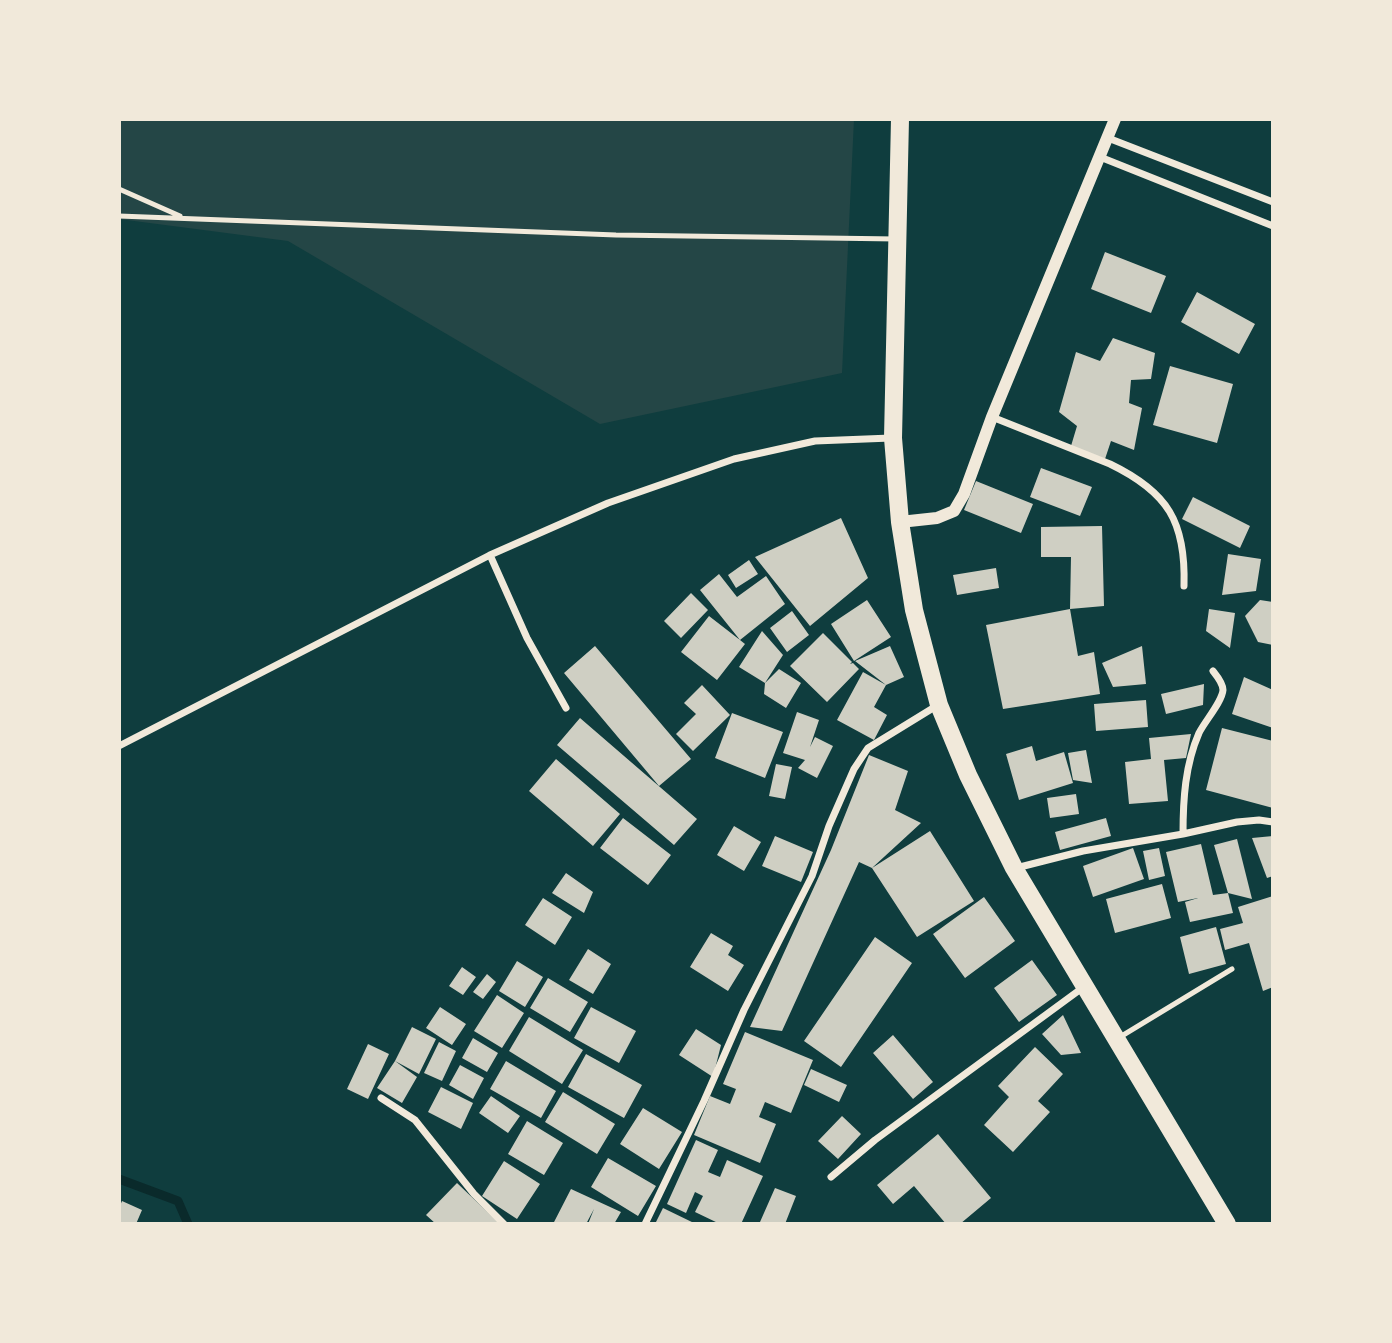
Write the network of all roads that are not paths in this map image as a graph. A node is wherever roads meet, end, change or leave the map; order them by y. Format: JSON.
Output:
{"nodes":[{"id":1,"x":901,"y":119,"type":"edge"},
{"id":2,"x":1115,"y":119,"type":"edge"},
{"id":3,"x":1108,"y":138,"type":"junction"},
{"id":4,"x":1100,"y":157,"type":"junction"},
{"id":5,"x":119,"y":190,"type":"edge"},
{"id":6,"x":1273,"y":202,"type":"edge"},
{"id":7,"x":119,"y":216,"type":"edge"},
{"id":8,"x":185,"y":218,"type":"junction"},
{"id":9,"x":1273,"y":226,"type":"edge"},
{"id":10,"x":899,"y":239,"type":"junction"},
{"id":11,"x":992,"y":417,"type":"junction"},
{"id":12,"x":893,"y":438,"type":"junction"},
{"id":13,"x":900,"y":522,"type":"junction"},
{"id":14,"x":490,"y":555,"type":"junction"},
{"id":15,"x":1185,"y":586,"type":"dead end"},
{"id":16,"x":1213,"y":671,"type":"dead end"},
{"id":17,"x":939,"y":705,"type":"junction"},
{"id":18,"x":566,"y":708,"type":"dead end"},
{"id":19,"x":119,"y":746,"type":"edge"},
{"id":20,"x":1273,"y":822,"type":"edge"},
{"id":21,"x":1183,"y":834,"type":"junction"},
{"id":22,"x":1014,"y":868,"type":"junction"},
{"id":23,"x":1232,"y":969,"type":"dead end"},
{"id":24,"x":1086,"y":986,"type":"junction"},
{"id":25,"x":1118,"y":1038,"type":"junction"},
{"id":26,"x":382,"y":1098,"type":"dead end"},
{"id":27,"x":831,"y":1177,"type":"dead end"},
{"id":28,"x":504,"y":1224,"type":"edge"},
{"id":29,"x":645,"y":1224,"type":"edge"},
{"id":30,"x":1227,"y":1224,"type":"edge"}],
"edges":[{"from":1,"to":10,"type":"main road"},
{"from":2,"to":3,"type":"street"},
{"from":3,"to":4,"type":"street"},
{"from":3,"to":6,"type":"street"},
{"from":4,"to":9,"type":"street"},
{"from":4,"to":11,"type":"street"},
{"from":5,"to":8,"type":"lane"},
{"from":7,"to":8,"type":"lane"},
{"from":8,"to":10,"type":"lane"},
{"from":10,"to":12,"type":"main road"},
{"from":11,"to":13,"type":"street"},
{"from":11,"to":15,"type":"street"},
{"from":12,"to":13,"type":"main road"},
{"from":12,"to":14,"type":"street"},
{"from":13,"to":17,"type":"main road"},
{"from":14,"to":18,"type":"street"},
{"from":14,"to":19,"type":"street"},
{"from":16,"to":21,"type":"street"},
{"from":17,"to":22,"type":"main road"},
{"from":17,"to":29,"type":"street"},
{"from":20,"to":21,"type":"street"},
{"from":21,"to":22,"type":"street"},
{"from":22,"to":24,"type":"main road"},
{"from":23,"to":25,"type":"lane"},
{"from":24,"to":25,"type":"main road"},
{"from":24,"to":27,"type":"street"},
{"from":25,"to":30,"type":"main road"},
{"from":26,"to":28,"type":"street"}]}
